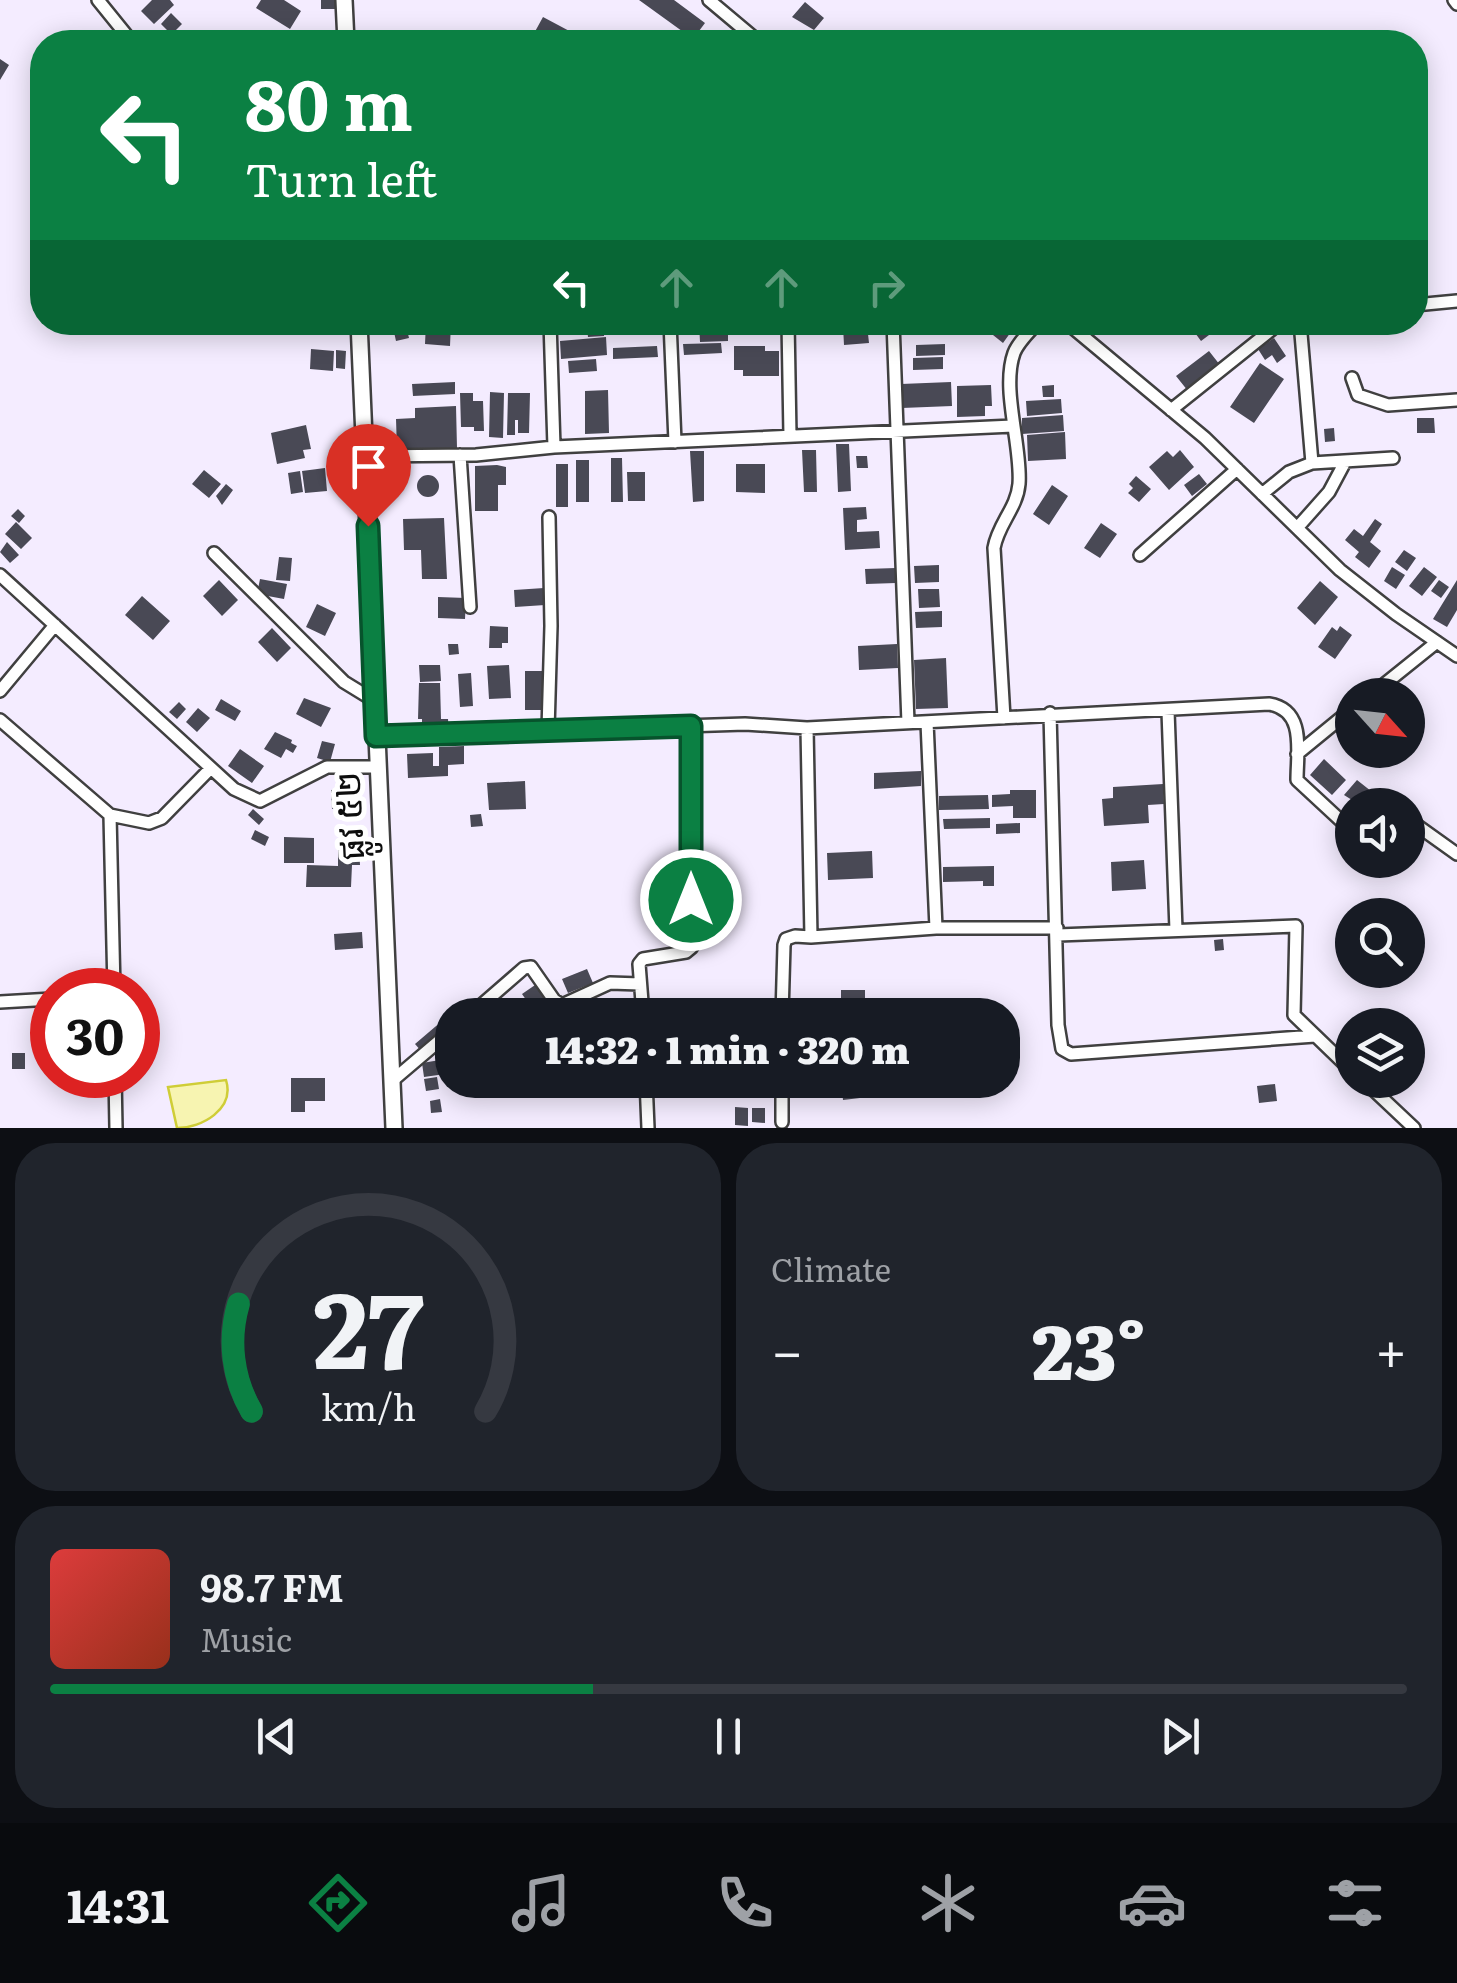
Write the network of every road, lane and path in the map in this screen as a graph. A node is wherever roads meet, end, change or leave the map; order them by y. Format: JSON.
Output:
{"nodes":[{"id":1,"x":98,"y":0,"type":"edge"},
{"id":2,"x":344,"y":0,"type":"edge"},
{"id":3,"x":709,"y":0,"type":"edge"},
{"id":4,"x":122,"y":30,"type":"edge"},
{"id":5,"x":345,"y":30,"type":"edge"},
{"id":6,"x":745,"y":30,"type":"edge"},
{"id":7,"x":1457,"y":302,"type":"edge"},
{"id":8,"x":1428,"y":303,"type":"edge"},
{"id":9,"x":359,"y":335,"type":"edge"},
{"id":10,"x":550,"y":335,"type":"edge"},
{"id":11,"x":671,"y":335,"type":"edge"},
{"id":12,"x":788,"y":335,"type":"edge"},
{"id":13,"x":893,"y":335,"type":"edge"},
{"id":14,"x":1027,"y":335,"type":"edge"},
{"id":15,"x":1082,"y":335,"type":"edge"},
{"id":16,"x":1264,"y":335,"type":"edge"},
{"id":17,"x":1301,"y":335,"type":"edge"},
{"id":18,"x":1352,"y":378,"type":"dead end"},
{"id":19,"x":1457,"y":400,"type":"edge"},
{"id":20,"x":1171,"y":410,"type":"junction"},
{"id":21,"x":1013,"y":426,"type":"junction"},
{"id":22,"x":897,"y":431,"type":"junction"},
{"id":23,"x":790,"y":436,"type":"junction"},
{"id":24,"x":675,"y":442,"type":"junction"},
{"id":25,"x":554,"y":448,"type":"junction"},
{"id":26,"x":460,"y":455,"type":"junction"},
{"id":27,"x":364,"y":456,"type":"junction"},
{"id":28,"x":1394,"y":458,"type":"dead end"},
{"id":29,"x":1345,"y":462,"type":"junction"},
{"id":30,"x":1312,"y":464,"type":"junction"},
{"id":31,"x":1237,"y":470,"type":"junction"},
{"id":32,"x":1262,"y":494,"type":"junction"},
{"id":33,"x":549,"y":518,"type":"dead end"},
{"id":34,"x":1297,"y":528,"type":"junction"},
{"id":35,"x":214,"y":553,"type":"dead end"},
{"id":36,"x":1140,"y":555,"type":"dead end"},
{"id":37,"x":0,"y":576,"type":"edge"},
{"id":38,"x":470,"y":606,"type":"dead end"},
{"id":39,"x":54,"y":625,"type":"junction"},
{"id":40,"x":1437,"y":642,"type":"junction"},
{"id":41,"x":1457,"y":656,"type":"edge"},
{"id":42,"x":1391,"y":678,"type":"edge"},
{"id":43,"x":0,"y":691,"type":"edge"},
{"id":44,"x":375,"y":701,"type":"junction"},
{"id":45,"x":1168,"y":711,"type":"junction"},
{"id":46,"x":1050,"y":714,"type":"junction"},
{"id":47,"x":1004,"y":718,"type":"junction"},
{"id":48,"x":0,"y":720,"type":"edge"},
{"id":49,"x":927,"y":722,"type":"junction"},
{"id":50,"x":908,"y":723,"type":"junction"},
{"id":51,"x":1335,"y":724,"type":"edge"},
{"id":52,"x":691,"y":726,"type":"junction"},
{"id":53,"x":807,"y":728,"type":"junction"},
{"id":54,"x":548,"y":730,"type":"junction"},
{"id":55,"x":376,"y":736,"type":"junction"},
{"id":56,"x":1297,"y":754,"type":"junction"},
{"id":57,"x":378,"y":767,"type":"junction"},
{"id":58,"x":212,"y":768,"type":"junction"},
{"id":59,"x":110,"y":815,"type":"junction"},
{"id":60,"x":1335,"y":816,"type":"edge"},
{"id":61,"x":1425,"y":831,"type":"edge"},
{"id":62,"x":1457,"y":854,"type":"edge"},
{"id":63,"x":936,"y":928,"type":"junction"},
{"id":64,"x":1176,"y":930,"type":"junction"},
{"id":65,"x":1057,"y":931,"type":"junction"},
{"id":66,"x":811,"y":937,"type":"junction"},
{"id":67,"x":113,"y":968,"type":"edge"},
{"id":68,"x":640,"y":984,"type":"junction"},
{"id":69,"x":490,"y":998,"type":"edge"},
{"id":70,"x":553,"y":998,"type":"edge"},
{"id":71,"x":577,"y":998,"type":"edge"},
{"id":72,"x":641,"y":998,"type":"edge"},
{"id":73,"x":782,"y":998,"type":"edge"},
{"id":74,"x":30,"y":1000,"type":"edge"},
{"id":75,"x":0,"y":1002,"type":"edge"},
{"id":76,"x":1315,"y":1036,"type":"junction"},
{"id":77,"x":435,"y":1045,"type":"edge"},
{"id":78,"x":1335,"y":1055,"type":"edge"},
{"id":79,"x":392,"y":1082,"type":"junction"},
{"id":80,"x":115,"y":1098,"type":"edge"},
{"id":81,"x":647,"y":1098,"type":"edge"},
{"id":82,"x":782,"y":1098,"type":"edge"},
{"id":83,"x":1382,"y":1098,"type":"edge"},
{"id":84,"x":782,"y":1122,"type":"dead end"},
{"id":85,"x":116,"y":1128,"type":"edge"},
{"id":86,"x":394,"y":1128,"type":"edge"},
{"id":87,"x":648,"y":1128,"type":"edge"},
{"id":88,"x":1414,"y":1128,"type":"edge"}],
"edges":[{"from":1,"to":4,"type":"street"},
{"from":2,"to":5,"type":"street"},
{"from":3,"to":6,"type":"street"},
{"from":7,"to":8,"type":"street"},
{"from":9,"to":27,"type":"street","name":"ផ្លូវ ៥២"},
{"from":10,"to":25,"type":"street"},
{"from":11,"to":24,"type":"street"},
{"from":12,"to":23,"type":"street"},
{"from":13,"to":22,"type":"street"},
{"from":14,"to":21,"type":"street"},
{"from":15,"to":20,"type":"street"},
{"from":16,"to":20,"type":"street"},
{"from":17,"to":30,"type":"street"},
{"from":18,"to":19,"type":"street"},
{"from":20,"to":31,"type":"street"},
{"from":21,"to":22,"type":"street"},
{"from":21,"to":47,"type":"street"},
{"from":22,"to":23,"type":"street"},
{"from":22,"to":50,"type":"street"},
{"from":23,"to":24,"type":"street"},
{"from":24,"to":25,"type":"street"},
{"from":25,"to":26,"type":"street"},
{"from":26,"to":27,"type":"street"},
{"from":26,"to":38,"type":"street"},
{"from":27,"to":44,"type":"street","name":"ផ្លូវ ៥២"},
{"from":28,"to":29,"type":"street"},
{"from":29,"to":30,"type":"street"},
{"from":29,"to":34,"type":"street"},
{"from":30,"to":32,"type":"street"},
{"from":31,"to":32,"type":"street"},
{"from":31,"to":36,"type":"street"},
{"from":32,"to":34,"type":"street"},
{"from":33,"to":54,"type":"street"},
{"from":34,"to":40,"type":"street"},
{"from":35,"to":44,"type":"street"},
{"from":37,"to":39,"type":"street"},
{"from":39,"to":43,"type":"street"},
{"from":39,"to":58,"type":"street"},
{"from":40,"to":41,"type":"street"},
{"from":40,"to":42,"type":"street"},
{"from":44,"to":55,"type":"street","name":"ផ្លូវ ៥២"},
{"from":45,"to":46,"type":"street"},
{"from":45,"to":56,"type":"street"},
{"from":45,"to":64,"type":"street"},
{"from":46,"to":47,"type":"street"},
{"from":46,"to":65,"type":"street"},
{"from":47,"to":49,"type":"street"},
{"from":48,"to":59,"type":"street"},
{"from":49,"to":50,"type":"street"},
{"from":49,"to":63,"type":"street"},
{"from":50,"to":53,"type":"street"},
{"from":51,"to":56,"type":"street"},
{"from":52,"to":53,"type":"street"},
{"from":52,"to":54,"type":"street"},
{"from":52,"to":68,"type":"street"},
{"from":53,"to":66,"type":"street"},
{"from":54,"to":55,"type":"street"},
{"from":55,"to":57,"type":"street","name":"ផ្លូវ ៥២"},
{"from":56,"to":60,"type":"street"},
{"from":57,"to":58,"type":"street"},
{"from":57,"to":79,"type":"street","name":"ផ្លូវ ៥២"},
{"from":58,"to":59,"type":"street"},
{"from":59,"to":67,"type":"street"},
{"from":61,"to":62,"type":"street"},
{"from":63,"to":65,"type":"street"},
{"from":63,"to":66,"type":"street"},
{"from":64,"to":65,"type":"street"},
{"from":64,"to":76,"type":"street"},
{"from":65,"to":76,"type":"street"},
{"from":66,"to":73,"type":"street"},
{"from":68,"to":71,"type":"street"},
{"from":68,"to":72,"type":"street"},
{"from":69,"to":70,"type":"street"},
{"from":74,"to":75,"type":"street"},
{"from":76,"to":78,"type":"street"},
{"from":77,"to":79,"type":"street"},
{"from":79,"to":86,"type":"street","name":"ផ្លូវ ៥២"},
{"from":80,"to":85,"type":"street"},
{"from":81,"to":87,"type":"street"},
{"from":82,"to":84,"type":"street"},
{"from":83,"to":88,"type":"street"}]}
